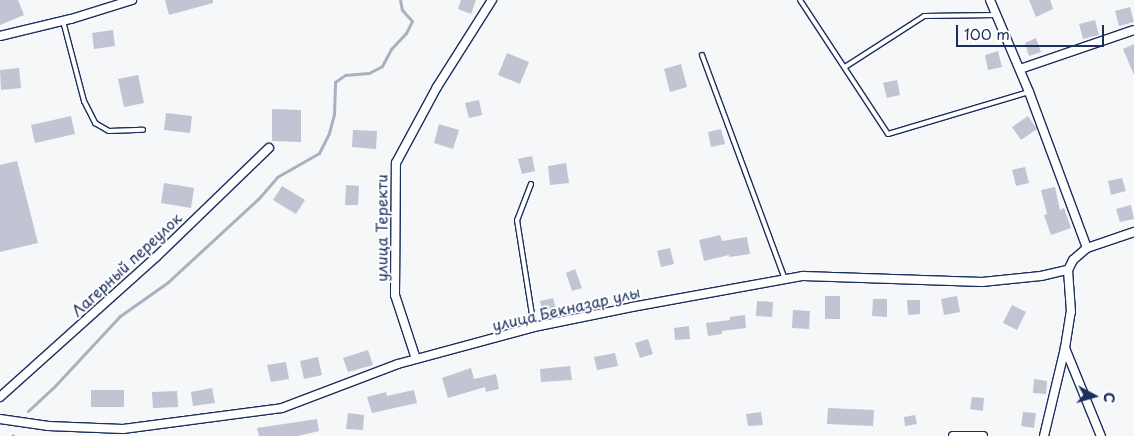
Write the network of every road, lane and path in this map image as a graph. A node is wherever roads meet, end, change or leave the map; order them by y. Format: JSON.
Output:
{"nodes":[{"id":1,"x":132,"y":0,"type":"edge"},
{"id":2,"x":492,"y":0,"type":"edge"},
{"id":3,"x":800,"y":0,"type":"edge"},
{"id":4,"x":990,"y":0,"type":"edge"},
{"id":5,"x":996,"y":15,"type":"junction"},
{"id":6,"x":63,"y":21,"type":"junction"},
{"id":7,"x":1134,"y":30,"type":"edge"},
{"id":8,"x":0,"y":36,"type":"edge"},
{"id":9,"x":702,"y":55,"type":"dead end"},
{"id":10,"x":845,"y":67,"type":"junction"},
{"id":11,"x":1020,"y":69,"type":"junction"},
{"id":12,"x":1029,"y":92,"type":"junction"},
{"id":13,"x":143,"y":130,"type":"dead end"},
{"id":14,"x":269,"y":148,"type":"dead end"},
{"id":15,"x":531,"y":184,"type":"dead end"},
{"id":16,"x":1134,"y":232,"type":"edge"},
{"id":17,"x":1087,"y":248,"type":"junction"},
{"id":18,"x":1068,"y":270,"type":"junction"},
{"id":19,"x":785,"y":279,"type":"junction"},
{"id":20,"x":534,"y":327,"type":"junction"},
{"id":21,"x":1065,"y":348,"type":"junction"},
{"id":22,"x":416,"y":360,"type":"junction"},
{"id":23,"x":0,"y":397,"type":"edge"},
{"id":24,"x":0,"y":419,"type":"edge"},
{"id":25,"x":953,"y":436,"type":"edge"},
{"id":26,"x":983,"y":436,"type":"edge"},
{"id":27,"x":1044,"y":436,"type":"edge"},
{"id":28,"x":1101,"y":436,"type":"edge"}],
"edges":[{"from":1,"to":6,"type":"street"},
{"from":2,"to":22,"type":"street","name":"улица Теректи"},
{"from":3,"to":10,"type":"lane"},
{"from":4,"to":5,"type":"street"},
{"from":5,"to":10,"type":"lane"},
{"from":5,"to":11,"type":"street"},
{"from":6,"to":8,"type":"street"},
{"from":6,"to":13,"type":"lane"},
{"from":7,"to":11,"type":"street"},
{"from":9,"to":19,"type":"lane"},
{"from":10,"to":12,"type":"lane"},
{"from":11,"to":12,"type":"street"},
{"from":12,"to":17,"type":"street"},
{"from":14,"to":23,"type":"street","name":"Лагерный переулок"},
{"from":15,"to":20,"type":"lane"},
{"from":16,"to":17,"type":"street"},
{"from":17,"to":18,"type":"street"},
{"from":18,"to":19,"type":"street","name":"улица Бекназар улы"},
{"from":18,"to":21,"type":"street"},
{"from":19,"to":20,"type":"street","name":"улица Бекназар улы"},
{"from":20,"to":22,"type":"street","name":"улица Бекназар улы"},
{"from":21,"to":27,"type":"street"},
{"from":21,"to":28,"type":"street"},
{"from":22,"to":24,"type":"street","name":"улица Бекназар улы"},
{"from":25,"to":26,"type":"street"}]}
